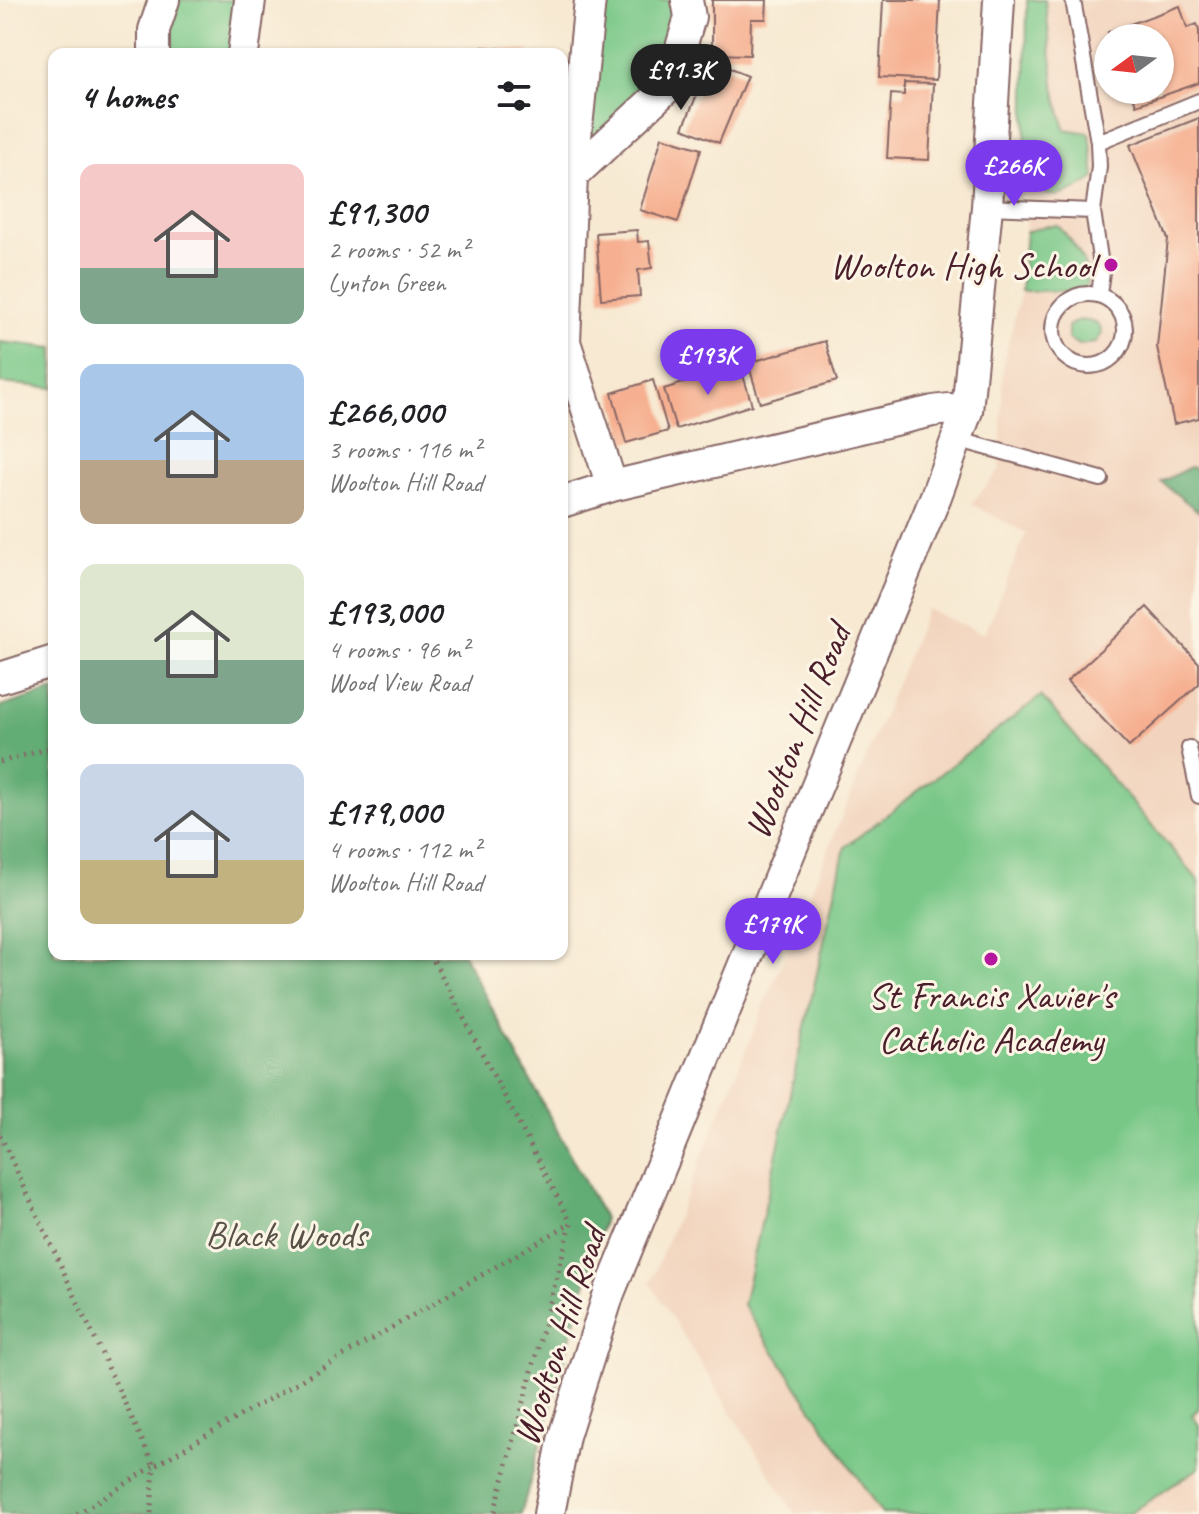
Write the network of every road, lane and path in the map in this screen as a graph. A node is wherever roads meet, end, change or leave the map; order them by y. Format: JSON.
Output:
{"nodes":[{"id":1,"x":164,"y":0,"type":"edge"},
{"id":2,"x":250,"y":0,"type":"edge"},
{"id":3,"x":590,"y":0,"type":"edge"},
{"id":4,"x":687,"y":0,"type":"edge"},
{"id":5,"x":999,"y":0,"type":"edge"},
{"id":6,"x":1073,"y":0,"type":"edge"},
{"id":7,"x":154,"y":48,"type":"edge"},
{"id":8,"x":244,"y":48,"type":"edge"},
{"id":9,"x":1199,"y":101,"type":"edge"},
{"id":10,"x":1098,"y":142,"type":"junction"},
{"id":11,"x":572,"y":176,"type":"junction"},
{"id":12,"x":987,"y":207,"type":"junction"},
{"id":13,"x":1093,"y":211,"type":"junction"},
{"id":14,"x":568,"y":271,"type":"edge"},
{"id":15,"x":1099,"y":294,"type":"junction"},
{"id":16,"x":568,"y":351,"type":"edge"},
{"id":17,"x":967,"y":411,"type":"junction"},
{"id":18,"x":956,"y":439,"type":"junction"},
{"id":19,"x":1101,"y":479,"type":"dead end"},
{"id":20,"x":612,"y":486,"type":"junction"},
{"id":21,"x":568,"y":500,"type":"edge"},
{"id":22,"x":48,"y":663,"type":"edge"},
{"id":23,"x":0,"y":678,"type":"edge"},
{"id":24,"x":1189,"y":748,"type":"dead end"},
{"id":25,"x":48,"y":749,"type":"edge"},
{"id":26,"x":0,"y":762,"type":"edge"},
{"id":27,"x":1199,"y":796,"type":"edge"},
{"id":28,"x":433,"y":960,"type":"edge"},
{"id":29,"x":0,"y":1135,"type":"edge"},
{"id":30,"x":571,"y":1223,"type":"junction"},
{"id":31,"x":154,"y":1466,"type":"junction"},
{"id":32,"x":77,"y":1514,"type":"edge"},
{"id":33,"x":151,"y":1514,"type":"edge"},
{"id":34,"x":494,"y":1514,"type":"edge"},
{"id":35,"x":549,"y":1514,"type":"edge"}],
"edges":[{"from":1,"to":7,"type":"street"},
{"from":2,"to":8,"type":"street"},
{"from":3,"to":11,"type":"street"},
{"from":4,"to":11,"type":"street"},
{"from":5,"to":12,"type":"street","name":"Woolton Hill Road"},
{"from":6,"to":10,"type":"lane"},
{"from":9,"to":10,"type":"lane"},
{"from":10,"to":13,"type":"lane"},
{"from":11,"to":14,"type":"street"},
{"from":12,"to":13,"type":"lane"},
{"from":12,"to":17,"type":"street","name":"Woolton Hill Road"},
{"from":13,"to":15,"type":"lane"},
{"from":15,"to":15,"type":"lane"},
{"from":16,"to":20,"type":"street"},
{"from":17,"to":18,"type":"street","name":"Woolton Hill Road"},
{"from":17,"to":20,"type":"street"},
{"from":18,"to":19,"type":"lane"},
{"from":18,"to":35,"type":"street","name":"Woolton Hill Road"},
{"from":20,"to":21,"type":"street"},
{"from":22,"to":23,"type":"street"},
{"from":24,"to":27,"type":"lane"},
{"from":25,"to":26,"type":"path"},
{"from":28,"to":30,"type":"path"},
{"from":29,"to":31,"type":"path"},
{"from":30,"to":31,"type":"path"},
{"from":30,"to":34,"type":"path"},
{"from":31,"to":32,"type":"path"},
{"from":31,"to":33,"type":"path"}]}
